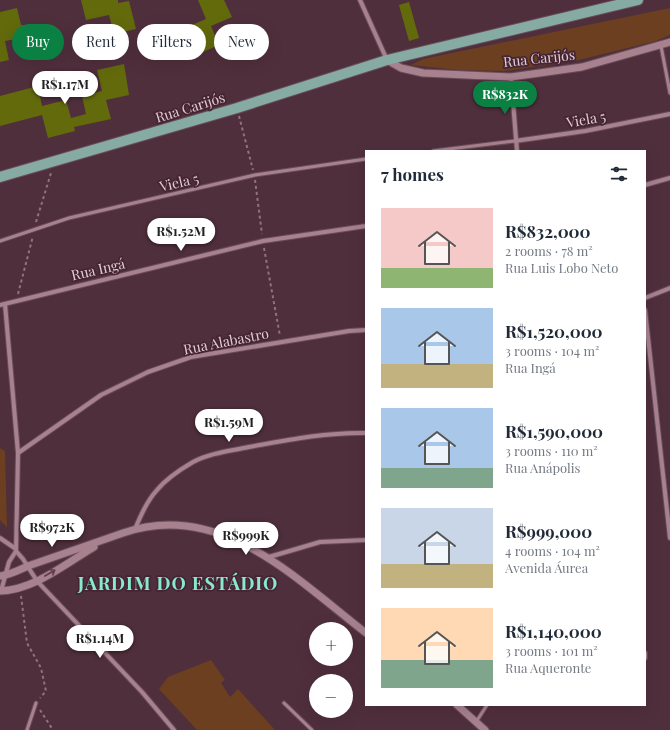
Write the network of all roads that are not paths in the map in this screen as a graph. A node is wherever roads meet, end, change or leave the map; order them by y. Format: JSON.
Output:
{"nodes":[{"id":1,"x":360,"y":0,"type":"edge"},
{"id":2,"x":638,"y":0,"type":"edge"},
{"id":3,"x":670,"y":42,"type":"edge"},
{"id":4,"x":661,"y":46,"type":"junction"},
{"id":5,"x":387,"y":60,"type":"junction"},
{"id":6,"x":511,"y":77,"type":"junction"},
{"id":7,"x":670,"y":93,"type":"edge"},
{"id":8,"x":670,"y":114,"type":"edge"},
{"id":9,"x":515,"y":141,"type":"junction"},
{"id":10,"x":441,"y":150,"type":"edge"},
{"id":11,"x":517,"y":150,"type":"edge"},
{"id":12,"x":365,"y":159,"type":"edge"},
{"id":13,"x":0,"y":177,"type":"edge"},
{"id":14,"x":670,"y":178,"type":"edge"},
{"id":15,"x":646,"y":185,"type":"edge"},
{"id":16,"x":365,"y":226,"type":"edge"},
{"id":17,"x":0,"y":241,"type":"edge"},
{"id":18,"x":670,"y":288,"type":"edge"},
{"id":19,"x":646,"y":298,"type":"edge"},
{"id":20,"x":2,"y":304,"type":"edge"},
{"id":21,"x":646,"y":319,"type":"edge"},
{"id":22,"x":365,"y":330,"type":"edge"},
{"id":23,"x":365,"y":433,"type":"edge"},
{"id":24,"x":18,"y":453,"type":"junction"},
{"id":25,"x":135,"y":529,"type":"junction"},
{"id":26,"x":0,"y":538,"type":"edge"},
{"id":27,"x":670,"y":538,"type":"edge"},
{"id":28,"x":106,"y":540,"type":"junction"},
{"id":29,"x":365,"y":540,"type":"edge"},
{"id":30,"x":16,"y":550,"type":"junction"},
{"id":31,"x":269,"y":557,"type":"junction"},
{"id":32,"x":28,"y":566,"type":"junction"},
{"id":33,"x":3,"y":576,"type":"edge"},
{"id":34,"x":37,"y":581,"type":"junction"},
{"id":35,"x":0,"y":591,"type":"edge"},
{"id":36,"x":365,"y":632,"type":"edge"},
{"id":37,"x":36,"y":703,"type":"road end"},
{"id":38,"x":284,"y":704,"type":"dead end"},
{"id":39,"x":458,"y":706,"type":"edge"},
{"id":40,"x":486,"y":706,"type":"edge"},
{"id":41,"x":476,"y":723,"type":"junction"},
{"id":42,"x":174,"y":729,"type":"edge"},
{"id":43,"x":27,"y":730,"type":"edge"},
{"id":44,"x":312,"y":730,"type":"edge"},
{"id":45,"x":485,"y":730,"type":"edge"}],
"edges":[{"from":1,"to":5,"type":"street"},
{"from":2,"to":5,"type":"main road","name":"Rua Carijós"},
{"from":3,"to":4,"type":"street","name":"Rua Carijós"},
{"from":4,"to":6,"type":"street","name":"Rua Carijós"},
{"from":4,"to":7,"type":"lane"},
{"from":5,"to":6,"type":"street","name":"Rua Carijós"},
{"from":5,"to":13,"type":"main road","name":"Rua Carijós"},
{"from":6,"to":9,"type":"street"},
{"from":8,"to":9,"type":"street","name":"Viela 5"},
{"from":9,"to":10,"type":"lane","name":"Viela 5"},
{"from":9,"to":11,"type":"street"},
{"from":12,"to":17,"type":"lane","name":"Viela 5"},
{"from":14,"to":15,"type":"street"},
{"from":16,"to":20,"type":"street","name":"Rua Ingá"},
{"from":18,"to":19,"type":"street"},
{"from":20,"to":24,"type":"street"},
{"from":21,"to":27,"type":"street"},
{"from":22,"to":24,"type":"street","name":"Rua Alabastro"},
{"from":23,"to":25,"type":"street"},
{"from":24,"to":30,"type":"street"},
{"from":25,"to":28,"type":"street"},
{"from":25,"to":31,"type":"street"},
{"from":26,"to":30,"type":"street"},
{"from":28,"to":32,"type":"street"},
{"from":34,"to":28,"type":"street","one_way":true},
{"from":29,"to":31,"type":"street"},
{"from":30,"to":32,"type":"street"},
{"from":30,"to":33,"type":"street"},
{"from":31,"to":36,"type":"street"},
{"from":32,"to":33,"type":"street"},
{"from":32,"to":34,"type":"street"},
{"from":33,"to":35,"type":"street"},
{"from":34,"to":35,"type":"street"},
{"from":34,"to":42,"type":"street"},
{"from":37,"to":43,"type":"lane"},
{"from":38,"to":44,"type":"lane"},
{"from":39,"to":41,"type":"street"},
{"from":40,"to":41,"type":"lane"},
{"from":41,"to":45,"type":"street"}]}
